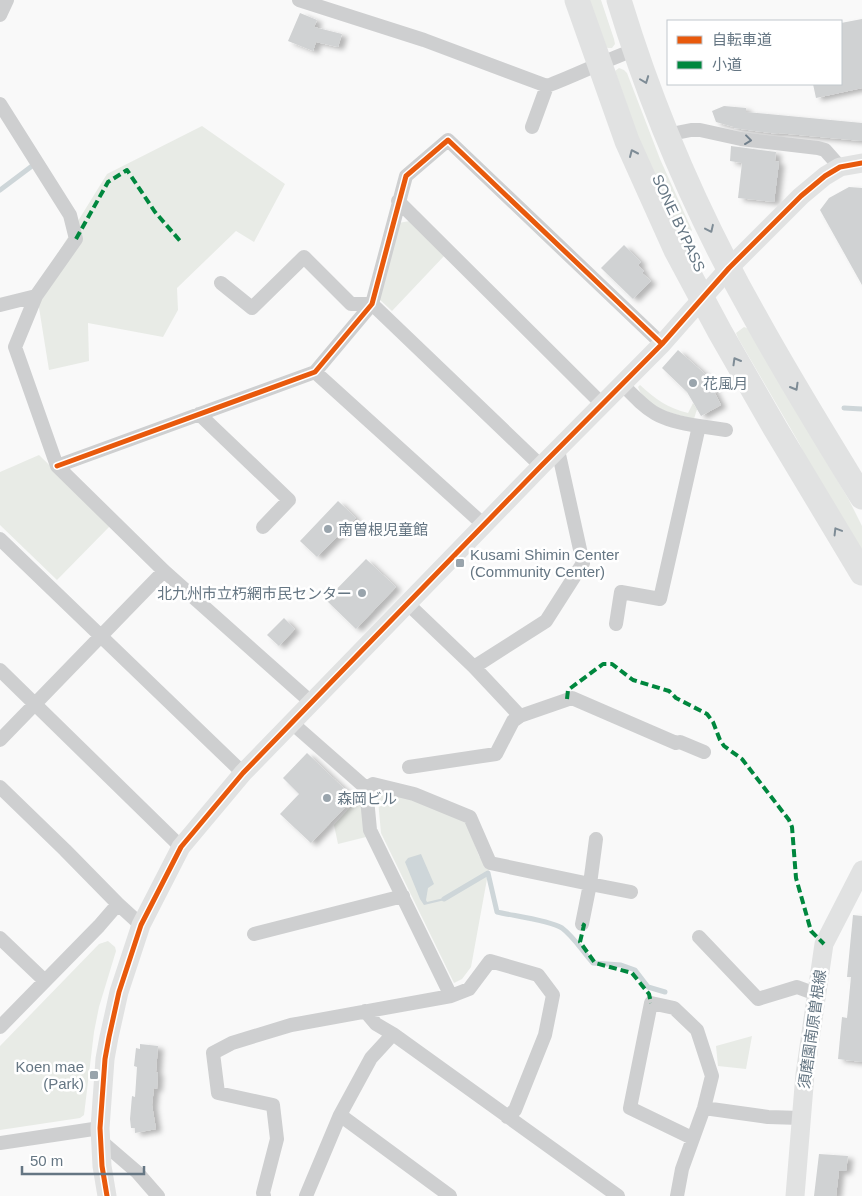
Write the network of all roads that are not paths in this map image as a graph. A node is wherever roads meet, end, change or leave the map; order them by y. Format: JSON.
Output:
{"nodes":[{"id":1,"x":7,"y":0,"type":"edge"},
{"id":2,"x":298,"y":0,"type":"edge"},
{"id":3,"x":578,"y":0,"type":"edge"},
{"id":4,"x":619,"y":0,"type":"edge"},
{"id":5,"x":0,"y":15,"type":"edge"},
{"id":6,"x":634,"y":50,"type":"junction"},
{"id":7,"x":599,"y":63,"type":"junction"},
{"id":8,"x":546,"y":86,"type":"junction"},
{"id":9,"x":0,"y":104,"type":"edge"},
{"id":10,"x":532,"y":127,"type":"dead end"},
{"id":11,"x":666,"y":135,"type":"junction"},
{"id":12,"x":862,"y":163,"type":"edge"},
{"id":13,"x":840,"y":167,"type":"junction"},
{"id":14,"x":398,"y":201,"type":"junction"},
{"id":15,"x":729,"y":268,"type":"junction"},
{"id":16,"x":221,"y":283,"type":"dead end"},
{"id":17,"x":36,"y":296,"type":"junction"},
{"id":18,"x":702,"y":298,"type":"junction"},
{"id":19,"x":372,"y":304,"type":"junction"},
{"id":20,"x":0,"y":305,"type":"edge"},
{"id":21,"x":662,"y":344,"type":"junction"},
{"id":22,"x":315,"y":372,"type":"junction"},
{"id":23,"x":622,"y":384,"type":"junction"},
{"id":24,"x":602,"y":404,"type":"junction"},
{"id":25,"x":199,"y":414,"type":"junction"},
{"id":26,"x":699,"y":426,"type":"junction"},
{"id":27,"x":726,"y":430,"type":"dead end"},
{"id":28,"x":558,"y":450,"type":"junction"},
{"id":29,"x":57,"y":466,"type":"junction"},
{"id":30,"x":541,"y":466,"type":"junction"},
{"id":31,"x":862,"y":497,"type":"edge"},
{"id":32,"x":484,"y":525,"type":"junction"},
{"id":33,"x":263,"y":527,"type":"dead end"},
{"id":34,"x":0,"y":539,"type":"edge"},
{"id":35,"x":164,"y":571,"type":"junction"},
{"id":36,"x":862,"y":573,"type":"edge"},
{"id":37,"x":408,"y":604,"type":"junction"},
{"id":38,"x":616,"y":624,"type":"dead end"},
{"id":39,"x":100,"y":636,"type":"junction"},
{"id":40,"x":474,"y":667,"type":"junction"},
{"id":41,"x":0,"y":670,"type":"edge"},
{"id":42,"x":312,"y":703,"type":"junction"},
{"id":43,"x":34,"y":704,"type":"junction"},
{"id":44,"x":520,"y":716,"type":"junction"},
{"id":45,"x":292,"y":723,"type":"junction"},
{"id":46,"x":0,"y":740,"type":"edge"},
{"id":47,"x":704,"y":752,"type":"dead end"},
{"id":48,"x":410,"y":767,"type":"dead end"},
{"id":49,"x":243,"y":773,"type":"junction"},
{"id":50,"x":0,"y":787,"type":"edge"},
{"id":51,"x":366,"y":788,"type":"junction"},
{"id":52,"x":596,"y":839,"type":"dead end"},
{"id":53,"x":181,"y":847,"type":"junction"},
{"id":54,"x":862,"y":870,"type":"edge"},
{"id":55,"x":590,"y":884,"type":"junction"},
{"id":56,"x":631,"y":892,"type":"dead end"},
{"id":57,"x":403,"y":896,"type":"junction"},
{"id":58,"x":118,"y":904,"type":"junction"},
{"id":59,"x":582,"y":924,"type":"dead end"},
{"id":60,"x":141,"y":925,"type":"junction"},
{"id":61,"x":254,"y":934,"type":"dead end"},
{"id":62,"x":699,"y":937,"type":"dead end"},
{"id":63,"x":0,"y":938,"type":"edge"},
{"id":64,"x":45,"y":982,"type":"junction"},
{"id":65,"x":816,"y":994,"type":"junction"},
{"id":66,"x":452,"y":996,"type":"junction"},
{"id":67,"x":365,"y":1011,"type":"junction"},
{"id":68,"x":0,"y":1027,"type":"edge"},
{"id":69,"x":393,"y":1034,"type":"junction"},
{"id":70,"x":704,"y":1108,"type":"junction"},
{"id":71,"x":340,"y":1115,"type":"junction"},
{"id":72,"x":508,"y":1117,"type":"junction"},
{"id":73,"x":801,"y":1118,"type":"junction"},
{"id":74,"x":101,"y":1134,"type":"junction"},
{"id":75,"x":692,"y":1138,"type":"junction"},
{"id":76,"x":0,"y":1143,"type":"edge"},
{"id":77,"x":107,"y":1196,"type":"edge"},
{"id":78,"x":158,"y":1196,"type":"edge"},
{"id":79,"x":264,"y":1196,"type":"edge"},
{"id":80,"x":306,"y":1196,"type":"edge"},
{"id":81,"x":450,"y":1196,"type":"edge"},
{"id":82,"x":618,"y":1196,"type":"edge"},
{"id":83,"x":677,"y":1196,"type":"edge"},
{"id":84,"x":795,"y":1196,"type":"edge"}],
"edges":[{"from":1,"to":5,"type":"street"},
{"from":2,"to":8,"type":"street"},
{"from":3,"to":7,"type":"highway","name":"SONE BYPASS"},
{"from":4,"to":6,"type":"highway","name":"SONE BYPASS"},
{"from":6,"to":7,"type":"street"},
{"from":6,"to":11,"type":"highway","name":"SONE BYPASS","one_way":true},
{"from":7,"to":8,"type":"street"},
{"from":18,"to":7,"type":"highway","name":"SONE BYPASS","one_way":true},
{"from":8,"to":10,"type":"street"},
{"from":9,"to":17,"type":"street"},
{"from":11,"to":13,"type":"street","one_way":true},
{"from":11,"to":15,"type":"highway","name":"SONE BYPASS","one_way":true},
{"from":12,"to":13,"type":"street"},
{"from":13,"to":15,"type":"street"},
{"from":14,"to":19,"type":"street"},
{"from":14,"to":21,"type":"street"},
{"from":14,"to":24,"type":"street"},
{"from":15,"to":18,"type":"street"},
{"from":15,"to":31,"type":"highway","name":"SONE BYPASS","one_way":true},
{"from":16,"to":19,"type":"street"},
{"from":17,"to":20,"type":"street"},
{"from":17,"to":29,"type":"street"},
{"from":18,"to":21,"type":"street"},
{"from":36,"to":18,"type":"highway","name":"SONE BYPASS","one_way":true},
{"from":19,"to":22,"type":"street"},
{"from":19,"to":30,"type":"street"},
{"from":21,"to":23,"type":"street"},
{"from":22,"to":25,"type":"street"},
{"from":22,"to":32,"type":"street"},
{"from":23,"to":24,"type":"street"},
{"from":23,"to":26,"type":"street"},
{"from":24,"to":28,"type":"street"},
{"from":25,"to":29,"type":"street"},
{"from":25,"to":33,"type":"street"},
{"from":26,"to":27,"type":"street"},
{"from":26,"to":38,"type":"street"},
{"from":28,"to":30,"type":"street"},
{"from":28,"to":40,"type":"street"},
{"from":29,"to":35,"type":"street"},
{"from":30,"to":32,"type":"street"},
{"from":32,"to":37,"type":"street"},
{"from":34,"to":39,"type":"street"},
{"from":35,"to":39,"type":"street"},
{"from":35,"to":42,"type":"street"},
{"from":37,"to":40,"type":"street"},
{"from":37,"to":42,"type":"street"},
{"from":39,"to":43,"type":"street"},
{"from":39,"to":49,"type":"street"},
{"from":40,"to":44,"type":"street"},
{"from":41,"to":43,"type":"street"},
{"from":42,"to":45,"type":"street"},
{"from":43,"to":46,"type":"street"},
{"from":43,"to":53,"type":"street"},
{"from":44,"to":47,"type":"street"},
{"from":44,"to":48,"type":"street"},
{"from":45,"to":49,"type":"street"},
{"from":45,"to":51,"type":"street"},
{"from":49,"to":53,"type":"street"},
{"from":50,"to":58,"type":"street"},
{"from":51,"to":55,"type":"street"},
{"from":51,"to":57,"type":"street"},
{"from":52,"to":55,"type":"street"},
{"from":53,"to":60,"type":"street"},
{"from":54,"to":65,"type":"street","name":"須磨園南原曽根線"},
{"from":55,"to":56,"type":"street"},
{"from":55,"to":59,"type":"street"},
{"from":57,"to":61,"type":"street"},
{"from":57,"to":66,"type":"street"},
{"from":58,"to":60,"type":"street"},
{"from":58,"to":64,"type":"street"},
{"from":60,"to":74,"type":"street"},
{"from":62,"to":65,"type":"street"},
{"from":63,"to":64,"type":"street"},
{"from":64,"to":68,"type":"street"},
{"from":65,"to":73,"type":"street","name":"須磨園南原曽根線"},
{"from":66,"to":67,"type":"street"},
{"from":66,"to":72,"type":"street"},
{"from":67,"to":69,"type":"street"},
{"from":67,"to":79,"type":"street"},
{"from":69,"to":71,"type":"street"},
{"from":69,"to":72,"type":"street"},
{"from":70,"to":73,"type":"street"},
{"from":70,"to":75,"type":"street"},
{"from":70,"to":75,"type":"street"},
{"from":71,"to":80,"type":"street"},
{"from":71,"to":81,"type":"street"},
{"from":72,"to":82,"type":"street"},
{"from":73,"to":84,"type":"street","name":"須磨園南原曽根線"},
{"from":74,"to":76,"type":"street"},
{"from":74,"to":77,"type":"street"},
{"from":74,"to":78,"type":"street"},
{"from":75,"to":83,"type":"street"}]}
